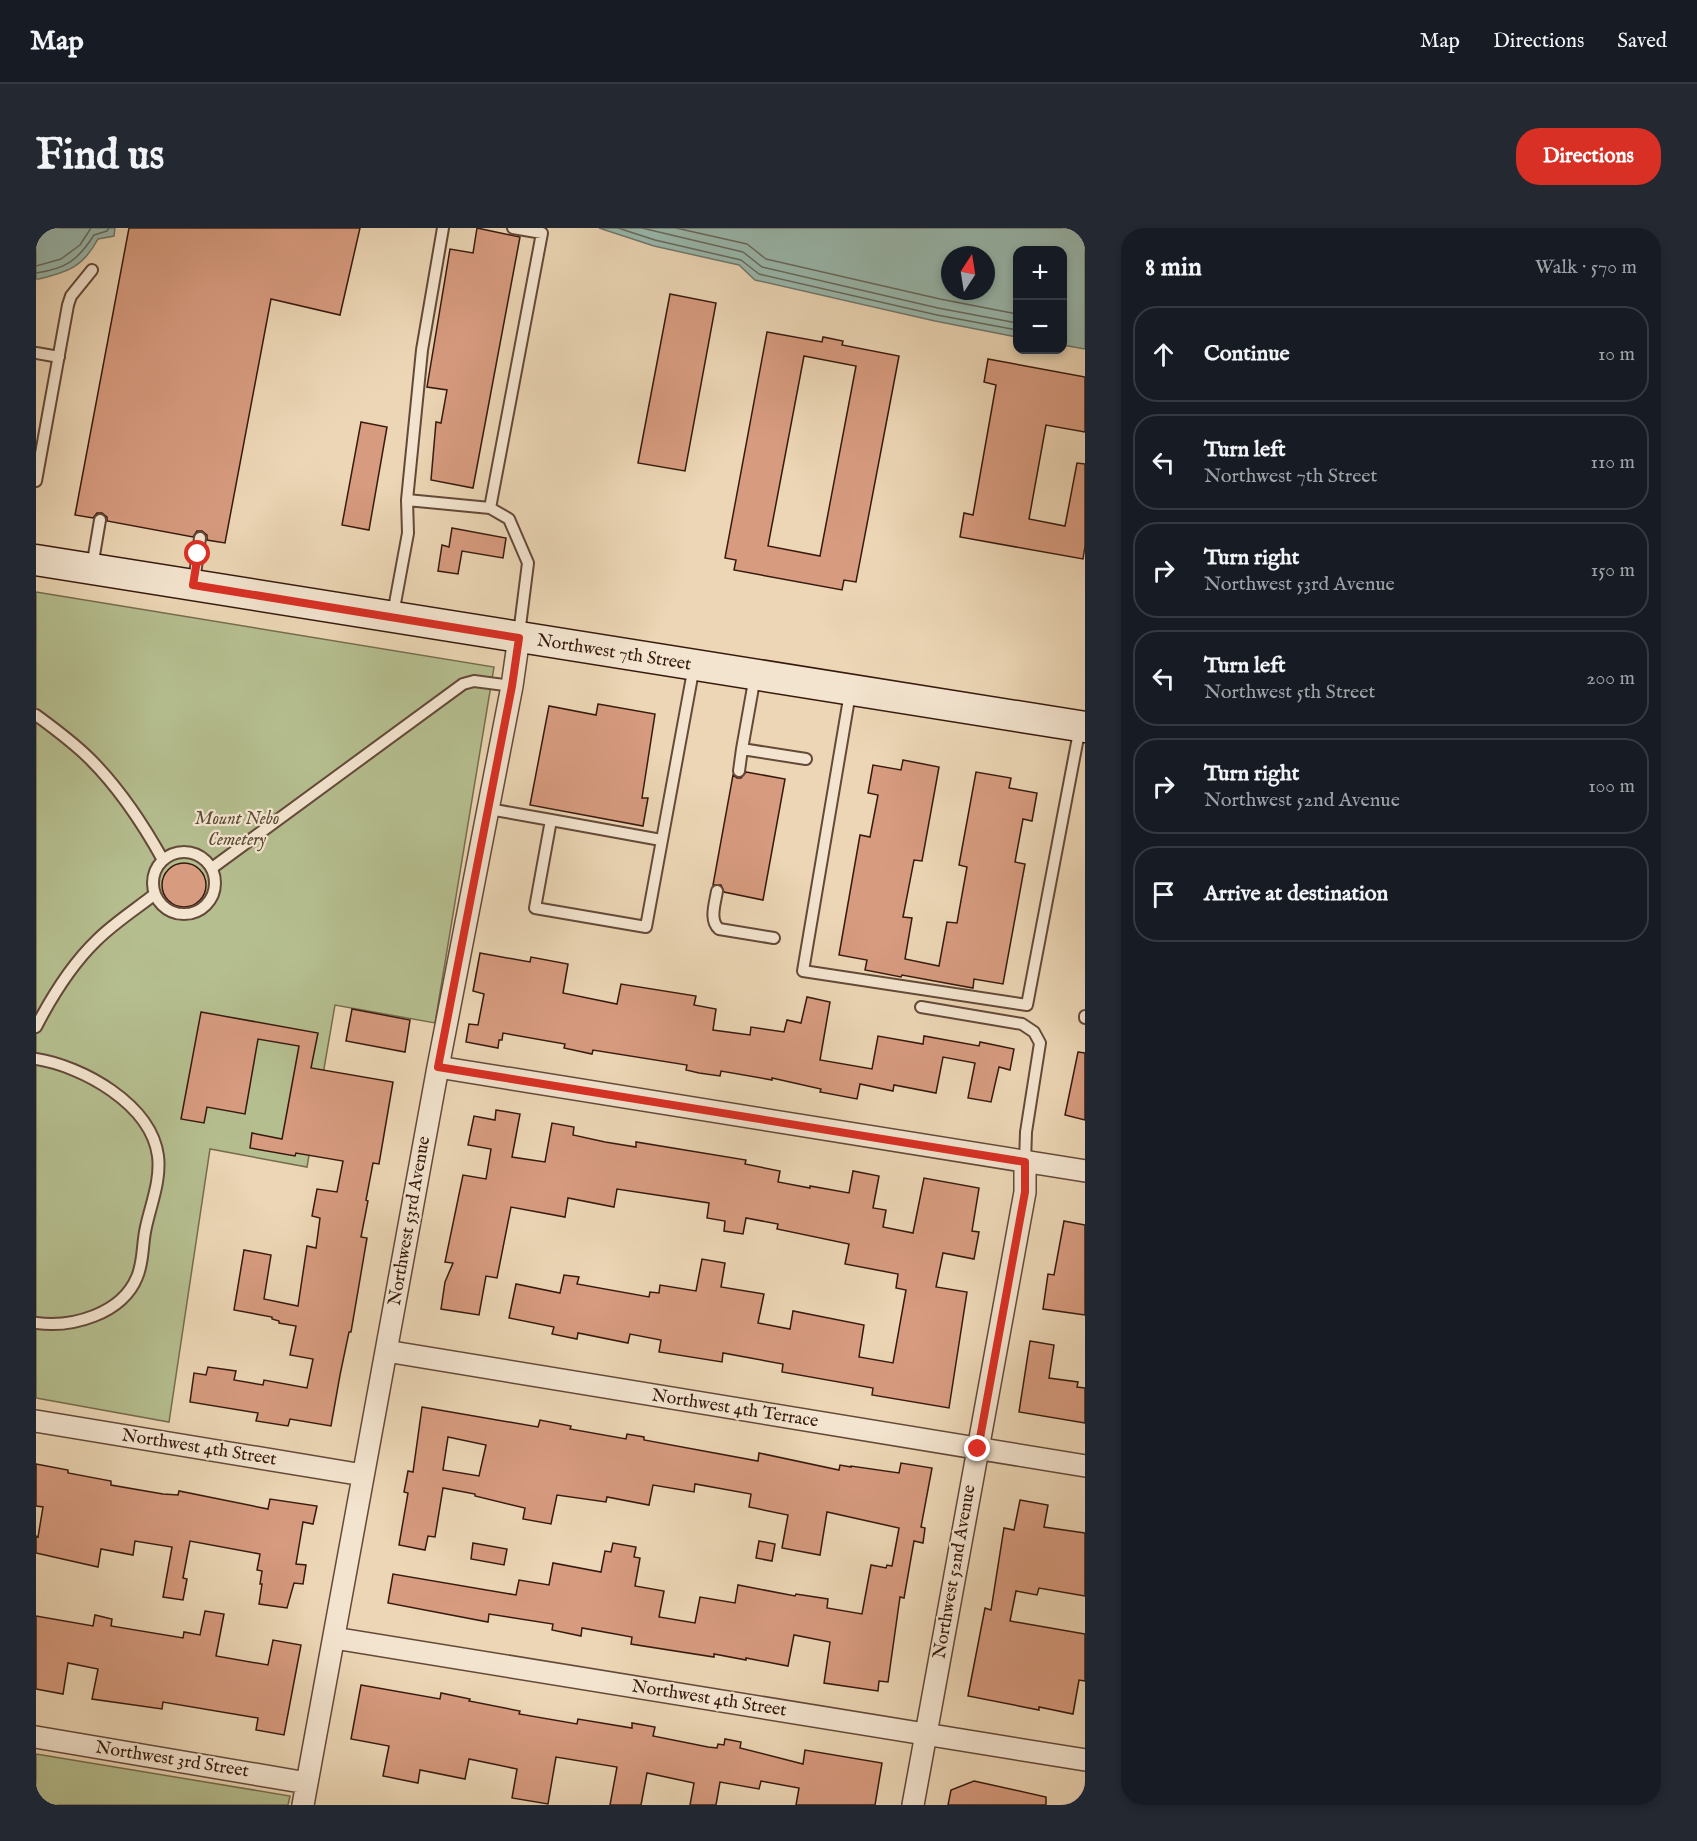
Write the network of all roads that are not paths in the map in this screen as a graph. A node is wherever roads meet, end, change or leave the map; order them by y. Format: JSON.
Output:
{"nodes":[{"id":1,"x":443,"y":228,"type":"edge"},
{"id":2,"x":513,"y":228,"type":"edge"},
{"id":3,"x":92,"y":270,"type":"dead end"},
{"id":4,"x":36,"y":353,"type":"edge"},
{"id":5,"x":59,"y":357,"type":"junction"},
{"id":6,"x":36,"y":481,"type":"edge"},
{"id":7,"x":407,"y":500,"type":"junction"},
{"id":8,"x":490,"y":508,"type":"junction"},
{"id":9,"x":100,"y":520,"type":"dead end"},
{"id":10,"x":200,"y":538,"type":"dead end"},
{"id":11,"x":36,"y":560,"type":"edge"},
{"id":12,"x":92,"y":569,"type":"junction"},
{"id":13,"x":193,"y":585,"type":"junction"},
{"id":14,"x":392,"y":617,"type":"junction"},
{"id":15,"x":519,"y":638,"type":"junction"},
{"id":16,"x":694,"y":666,"type":"junction"},
{"id":17,"x":755,"y":675,"type":"junction"},
{"id":18,"x":512,"y":686,"type":"junction"},
{"id":19,"x":851,"y":689,"type":"junction"},
{"id":20,"x":36,"y":715,"type":"edge"},
{"id":21,"x":1082,"y":727,"type":"edge"},
{"id":22,"x":742,"y":749,"type":"junction"},
{"id":23,"x":806,"y":759,"type":"dead end"},
{"id":24,"x":739,"y":771,"type":"dead end"},
{"id":25,"x":489,"y":809,"type":"junction"},
{"id":26,"x":551,"y":820,"type":"junction"},
{"id":27,"x":661,"y":840,"type":"junction"},
{"id":28,"x":163,"y":860,"type":"junction"},
{"id":29,"x":212,"y":868,"type":"junction"},
{"id":30,"x":717,"y":891,"type":"dead end"},
{"id":31,"x":155,"y":894,"type":"junction"},
{"id":32,"x":774,"y":938,"type":"dead end"},
{"id":33,"x":921,"y":1008,"type":"dead end"},
{"id":34,"x":36,"y":1027,"type":"edge"},
{"id":35,"x":36,"y":1059,"type":"edge"},
{"id":36,"x":438,"y":1067,"type":"junction"},
{"id":37,"x":1025,"y":1162,"type":"junction"},
{"id":38,"x":1085,"y":1172,"type":"edge"},
{"id":39,"x":36,"y":1323,"type":"edge"},
{"id":40,"x":386,"y":1351,"type":"junction"},
{"id":41,"x":36,"y":1421,"type":"edge"},
{"id":42,"x":978,"y":1449,"type":"junction"},
{"id":43,"x":1085,"y":1466,"type":"edge"},
{"id":44,"x":363,"y":1475,"type":"junction"},
{"id":45,"x":334,"y":1638,"type":"junction"},
{"id":46,"x":926,"y":1734,"type":"junction"},
{"id":47,"x":36,"y":1737,"type":"edge"},
{"id":48,"x":1085,"y":1760,"type":"edge"},
{"id":49,"x":307,"y":1783,"type":"junction"},
{"id":50,"x":303,"y":1805,"type":"edge"},
{"id":51,"x":913,"y":1805,"type":"edge"}],
"edges":[{"from":1,"to":7,"type":"lane"},
{"from":2,"to":8,"type":"lane"},
{"from":3,"to":5,"type":"lane"},
{"from":4,"to":5,"type":"lane"},
{"from":5,"to":6,"type":"lane"},
{"from":7,"to":8,"type":"lane"},
{"from":7,"to":14,"type":"lane"},
{"from":8,"to":15,"type":"lane"},
{"from":9,"to":12,"type":"lane"},
{"from":10,"to":13,"type":"lane"},
{"from":11,"to":12,"type":"main road","name":"Northwest 7th Street"},
{"from":12,"to":13,"type":"main road","name":"Northwest 7th Street"},
{"from":13,"to":14,"type":"main road","name":"Northwest 7th Street"},
{"from":14,"to":15,"type":"main road","name":"Northwest 7th Street"},
{"from":15,"to":16,"type":"main road","name":"Northwest 7th Street"},
{"from":15,"to":18,"type":"street","name":"Northwest 53rd Avenue"},
{"from":16,"to":17,"type":"main road","name":"Northwest 7th Street"},
{"from":16,"to":27,"type":"lane"},
{"from":17,"to":19,"type":"main road","name":"Northwest 7th Street"},
{"from":17,"to":22,"type":"lane"},
{"from":18,"to":25,"type":"street","name":"Northwest 53rd Avenue"},
{"from":18,"to":29,"type":"lane"},
{"from":19,"to":21,"type":"main road","name":"Northwest 7th Street"},
{"from":19,"to":21,"type":"lane"},
{"from":20,"to":28,"type":"lane"},
{"from":22,"to":23,"type":"lane"},
{"from":22,"to":24,"type":"lane"},
{"from":25,"to":26,"type":"lane"},
{"from":25,"to":36,"type":"street","name":"Northwest 53rd Avenue"},
{"from":26,"to":27,"type":"lane"},
{"from":26,"to":27,"type":"lane"},
{"from":28,"to":29,"type":"lane"},
{"from":28,"to":31,"type":"lane"},
{"from":29,"to":31,"type":"lane"},
{"from":30,"to":32,"type":"lane"},
{"from":31,"to":34,"type":"lane"},
{"from":33,"to":37,"type":"lane"},
{"from":35,"to":39,"type":"lane"},
{"from":36,"to":37,"type":"street"},
{"from":36,"to":40,"type":"street","name":"Northwest 53rd Avenue"},
{"from":37,"to":38,"type":"street"},
{"from":37,"to":42,"type":"street","name":"Northwest 52nd Avenue"},
{"from":40,"to":42,"type":"street","name":"Northwest 4th Terrace"},
{"from":40,"to":44,"type":"street","name":"Northwest 53rd Avenue"},
{"from":41,"to":44,"type":"street","name":"Northwest 4th Street"},
{"from":42,"to":43,"type":"street","name":"Northwest 4th Terrace"},
{"from":42,"to":46,"type":"street","name":"Northwest 52nd Avenue"},
{"from":44,"to":45,"type":"street","name":"Northwest 53rd Avenue"},
{"from":45,"to":46,"type":"street","name":"Northwest 4th Street"},
{"from":45,"to":49,"type":"street","name":"Northwest 53rd Avenue"},
{"from":46,"to":48,"type":"street","name":"Northwest 4th Street"},
{"from":46,"to":51,"type":"street","name":"Northwest 52nd Avenue"},
{"from":47,"to":49,"type":"street","name":"Northwest 3rd Street"},
{"from":49,"to":50,"type":"street","name":"Northwest 53rd Avenue"}]}
